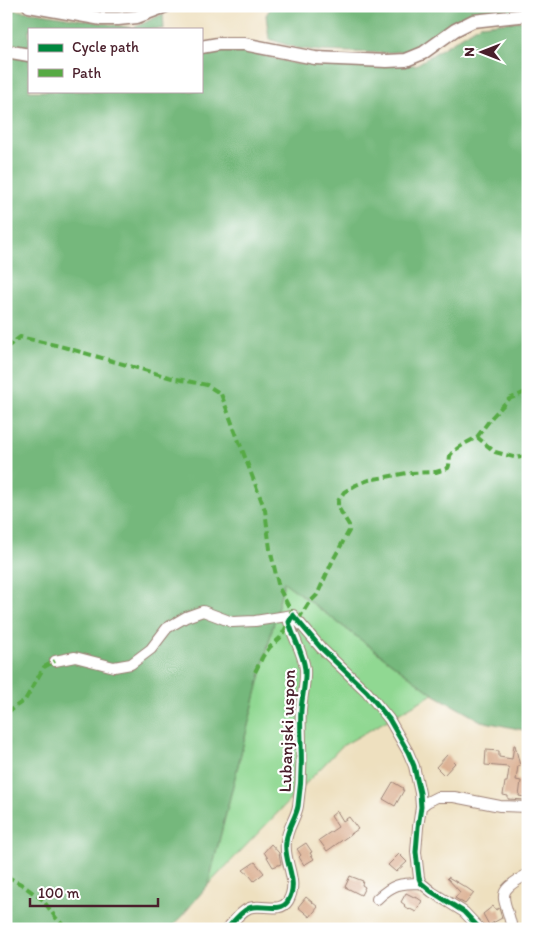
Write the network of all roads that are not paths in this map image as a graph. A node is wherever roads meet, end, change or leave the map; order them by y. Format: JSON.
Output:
{"nodes":[{"id":1,"x":29,"y":6,"type":"edge"},
{"id":2,"x":166,"y":6,"type":"edge"},
{"id":3,"x":528,"y":15,"type":"edge"},
{"id":4,"x":202,"y":47,"type":"edge"},
{"id":5,"x":6,"y":51,"type":"edge"},
{"id":6,"x":28,"y":55,"type":"edge"},
{"id":7,"x":293,"y":616,"type":"junction"},
{"id":8,"x":55,"y":661,"type":"dead end"},
{"id":9,"x":421,"y":807,"type":"junction"},
{"id":10,"x":528,"y":807,"type":"edge"},
{"id":11,"x":528,"y":874,"type":"edge"},
{"id":12,"x":421,"y":883,"type":"junction"},
{"id":13,"x":377,"y":899,"type":"dead end"},
{"id":14,"x":226,"y":929,"type":"edge"},
{"id":15,"x":480,"y":929,"type":"edge"},
{"id":16,"x":512,"y":929,"type":"edge"}],
"edges":[{"from":1,"to":2,"type":"main road"},
{"from":3,"to":4,"type":"main road"},
{"from":5,"to":6,"type":"main road"},
{"from":7,"to":8,"type":"street"},
{"from":7,"to":9,"type":"street"},
{"from":7,"to":14,"type":"street","name":"Lubanjski uspon"},
{"from":9,"to":10,"type":"street"},
{"from":9,"to":12,"type":"street"},
{"from":11,"to":16,"type":"street"},
{"from":12,"to":13,"type":"street"},
{"from":12,"to":15,"type":"street"}]}
